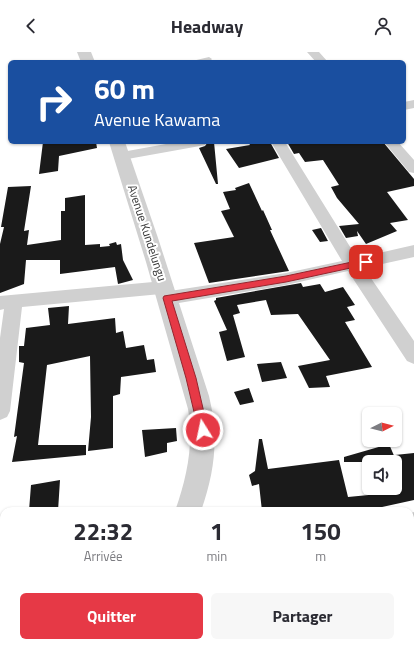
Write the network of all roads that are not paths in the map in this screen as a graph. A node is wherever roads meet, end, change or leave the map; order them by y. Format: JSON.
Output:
{"nodes":[{"id":1,"x":314,"y":52,"type":"edge"},
{"id":2,"x":209,"y":59,"type":"dead end"},
{"id":3,"x":203,"y":60,"type":"edge"},
{"id":4,"x":320,"y":60,"type":"edge"},
{"id":5,"x":177,"y":144,"type":"edge"},
{"id":6,"x":279,"y":144,"type":"edge"},
{"id":7,"x":393,"y":144,"type":"edge"},
{"id":8,"x":119,"y":149,"type":"edge"},
{"id":9,"x":414,"y":169,"type":"edge"},
{"id":10,"x":414,"y":251,"type":"edge"},
{"id":11,"x":353,"y":265,"type":"junction"},
{"id":12,"x":166,"y":293,"type":"junction"},
{"id":13,"x":7,"y":302,"type":"edge"},
{"id":14,"x":414,"y":356,"type":"edge"},
{"id":15,"x":0,"y":411,"type":"edge"},
{"id":16,"x":189,"y":507,"type":"edge"}],
"edges":[{"from":1,"to":4,"type":"street"},
{"from":2,"to":3,"type":"lane"},
{"from":5,"to":8,"type":"street"},
{"from":6,"to":11,"type":"street"},
{"from":7,"to":9,"type":"street"},
{"from":8,"to":12,"type":"street","name":"Avenue Kundelungu"},
{"from":10,"to":11,"type":"street"},
{"from":11,"to":12,"type":"street"},
{"from":11,"to":14,"type":"street"},
{"from":12,"to":13,"type":"street"},
{"from":12,"to":16,"type":"street","name":"Avenue Kundelungu"},
{"from":13,"to":15,"type":"street"}]}
